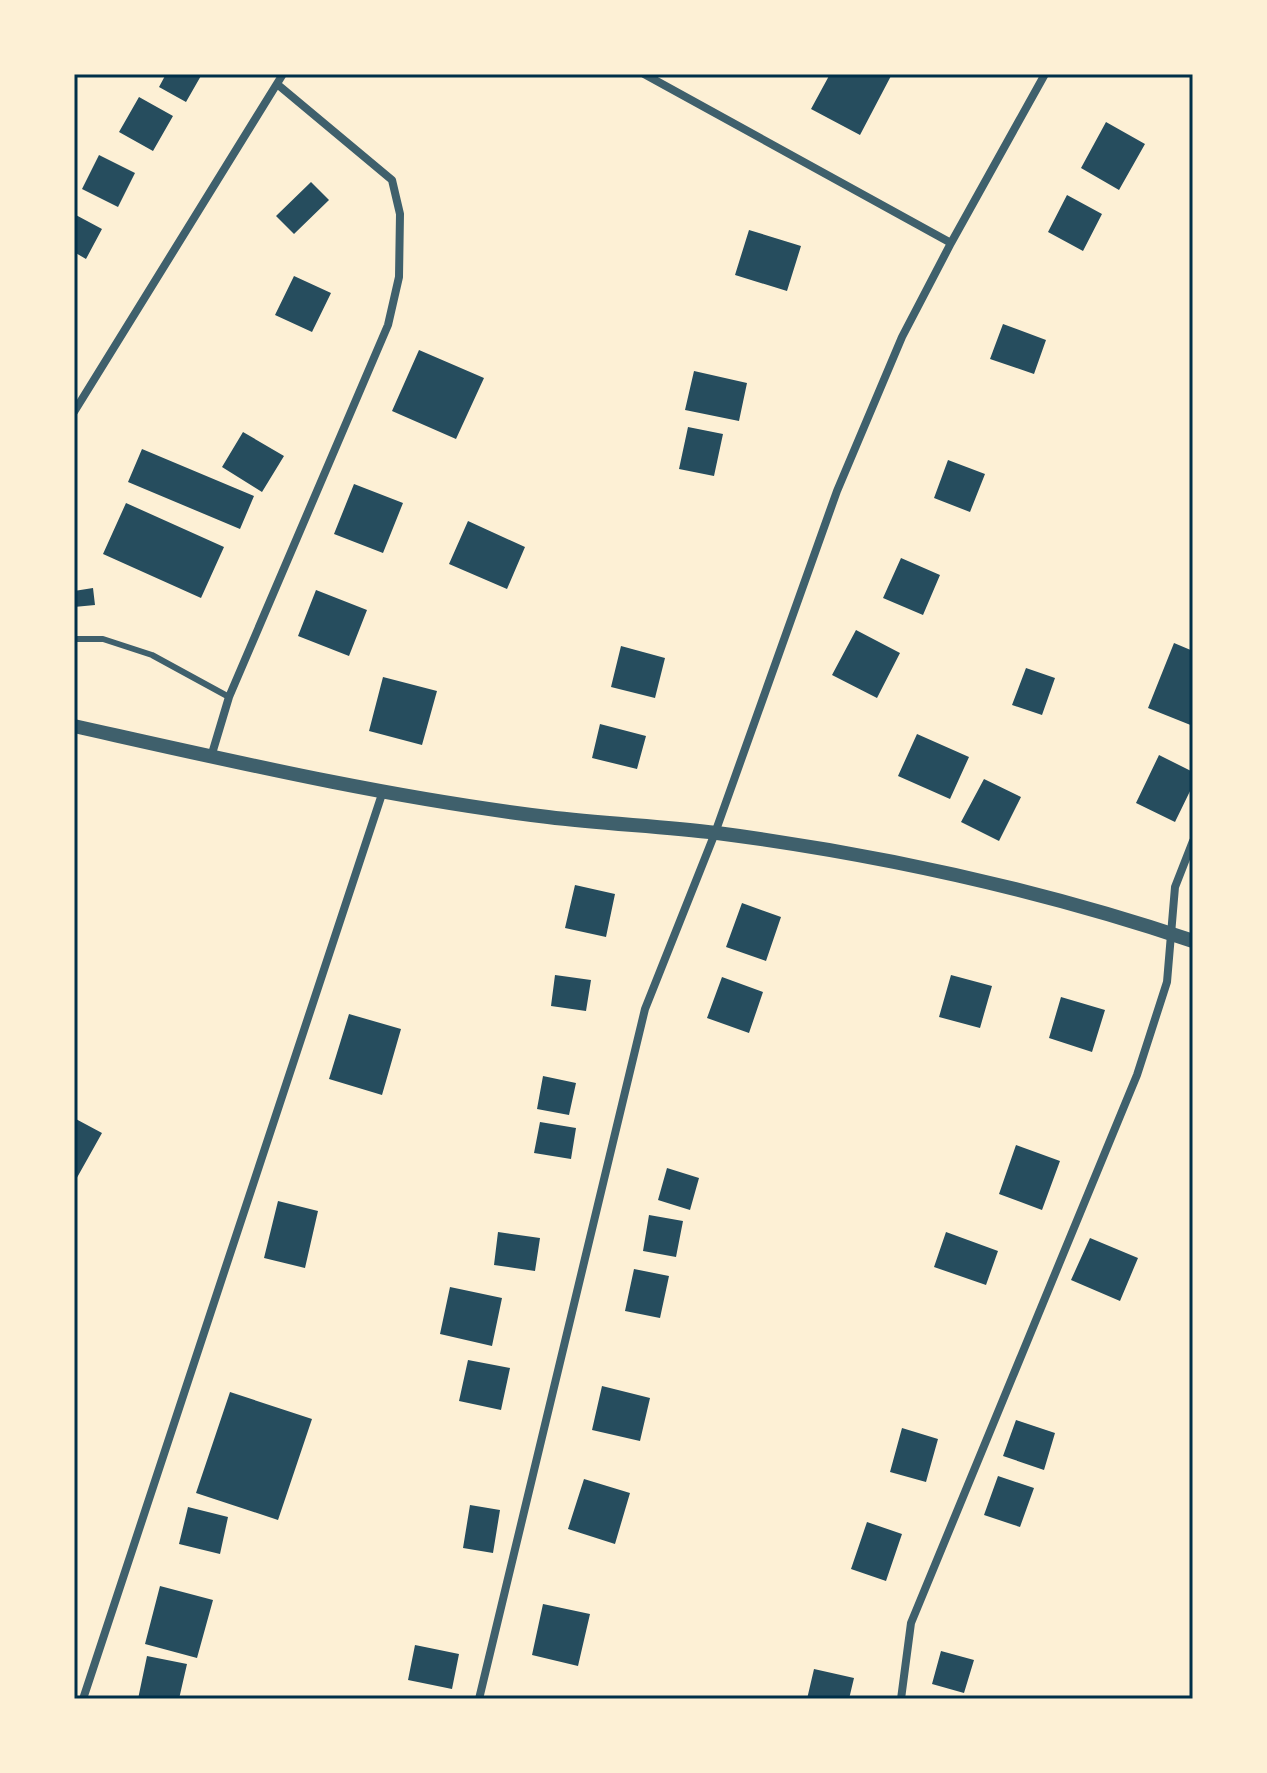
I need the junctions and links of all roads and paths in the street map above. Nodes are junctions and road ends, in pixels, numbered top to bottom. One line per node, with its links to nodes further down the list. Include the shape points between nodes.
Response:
1 (283, 74): 4 (street)
2 (644, 74): 5 (street)
3 (1045, 74): 5 (street)
4 (277, 84): 6 (street); 8 (street, via 392,180 400,214 399,277 388,325)
5 (951, 243): 12 (street, via 902,337 837,491)
6 (74, 412)
7 (74, 639): 8 (lane, via 103,639 152,655)
8 (229, 697): 10 (street)
9 (74, 726): 10 (street)
10 (211, 757): 11 (street)
11 (383, 791): 12 (street, via 547,817); 16 (street)
12 (715, 833): 14 (street, via 876,857); 17 (street, via 645,1009)
13 (1193, 841): 14 (street, via 1175,887)
14 (1172, 934): 15 (street); 18 (street, via 1167,982 1137,1075 911,1623)
15 (1193, 941)
16 (83, 1699)
17 (479, 1699)
18 (901, 1699)

